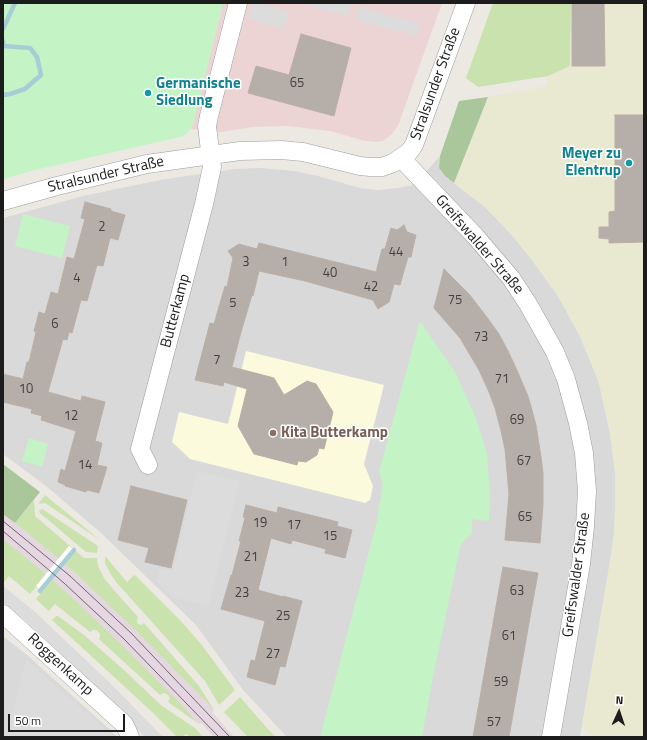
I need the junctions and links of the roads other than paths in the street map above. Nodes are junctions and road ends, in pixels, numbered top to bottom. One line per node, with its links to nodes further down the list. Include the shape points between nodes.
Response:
1 (238, 3): 3 (street, via 207,126)
2 (466, 3): 4 (street, Stralsunder Straße, via 414,145)
3 (211, 155): 4 (street, Stralsunder Straße, via 280,150 303,152 370,167 382,167); 5 (street, Stralsunder Straße, via 147,164); 6 (street, Butterkamp, via 212,166 204,204 140,449)
4 (401, 158): 9 (street, Greifswalder Straße, via 511,278 555,352 566,379 578,423 584,453 587,491 585,526 581,564)
5 (3, 201)
6 (148, 465)
7 (3, 614): 8 (street, Roggenkamp, via 124,724)
8 (130, 737)
9 (551, 737)

